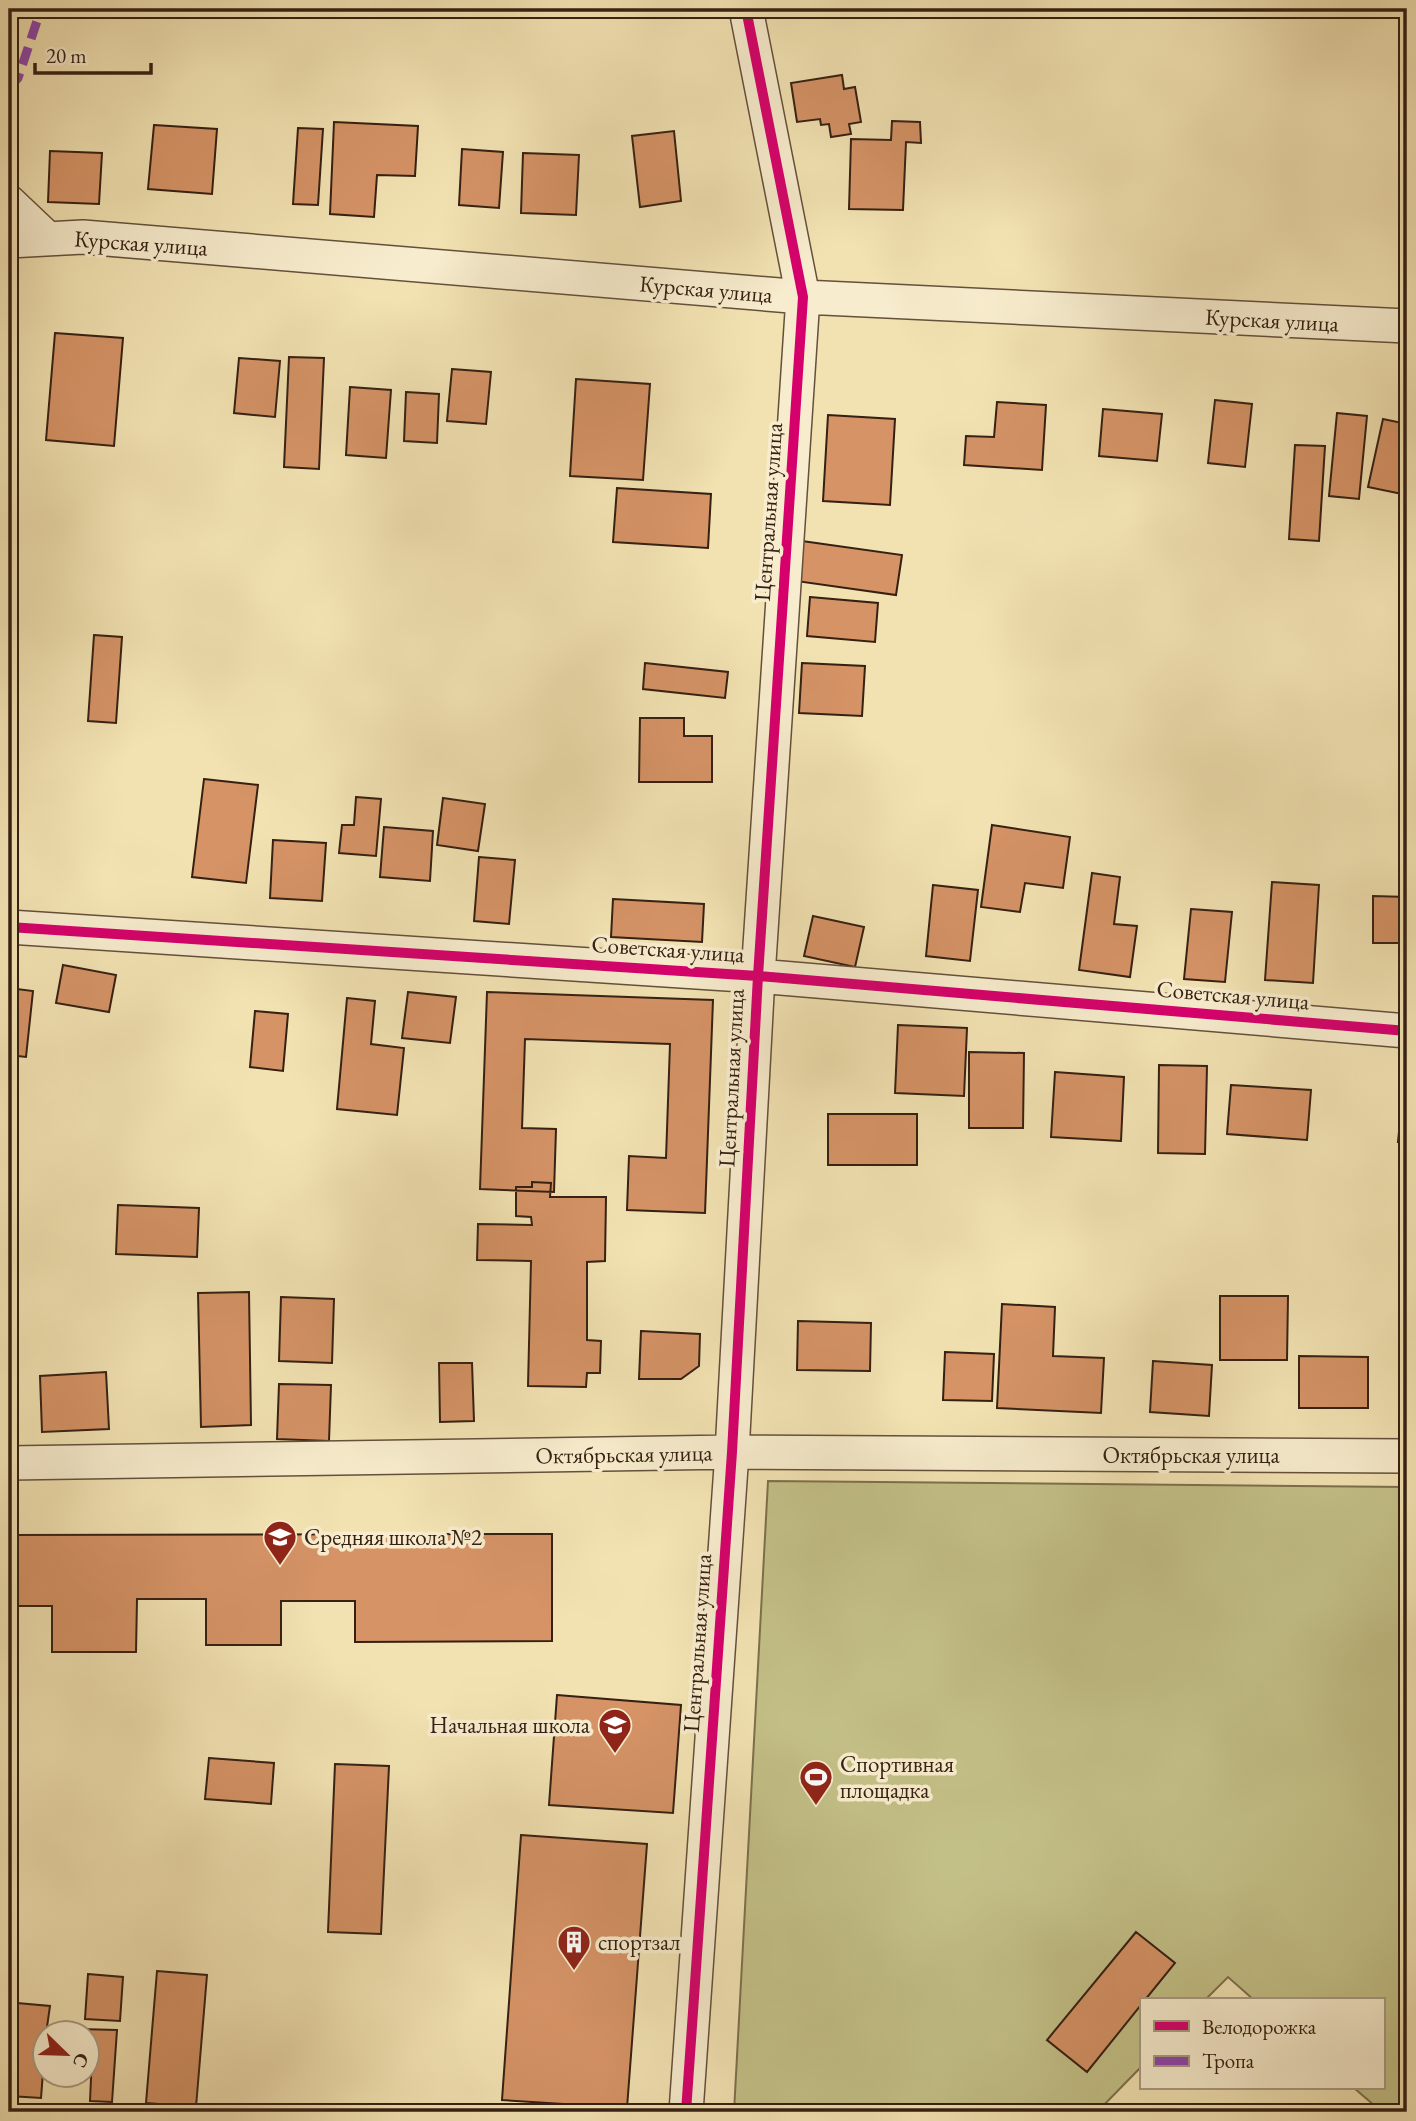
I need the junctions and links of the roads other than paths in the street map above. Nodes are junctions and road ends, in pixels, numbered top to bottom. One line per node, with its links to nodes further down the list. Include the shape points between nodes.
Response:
1 (746, 9): 5 (street, Центральная улица)
2 (9, 202): 3 (street, Курская улица)
3 (48, 239): 4 (street, Курская улица); 5 (street, Курская улица, via 83,237)
4 (9, 240)
5 (803, 297): 6 (street, Курская улица); 8 (street, Центральная улица)
6 (1407, 326)
7 (9, 927): 8 (street, Советская улица)
8 (758, 976): 9 (street, Советская улица); 10 (street, Центральная улица)
9 (1407, 1031)
10 (732, 1452): 11 (street, Октябрьская улица); 12 (street, Октябрьская улица); 13 (street, Центральная улица)
11 (1407, 1457)
12 (9, 1463)
13 (686, 2112)

